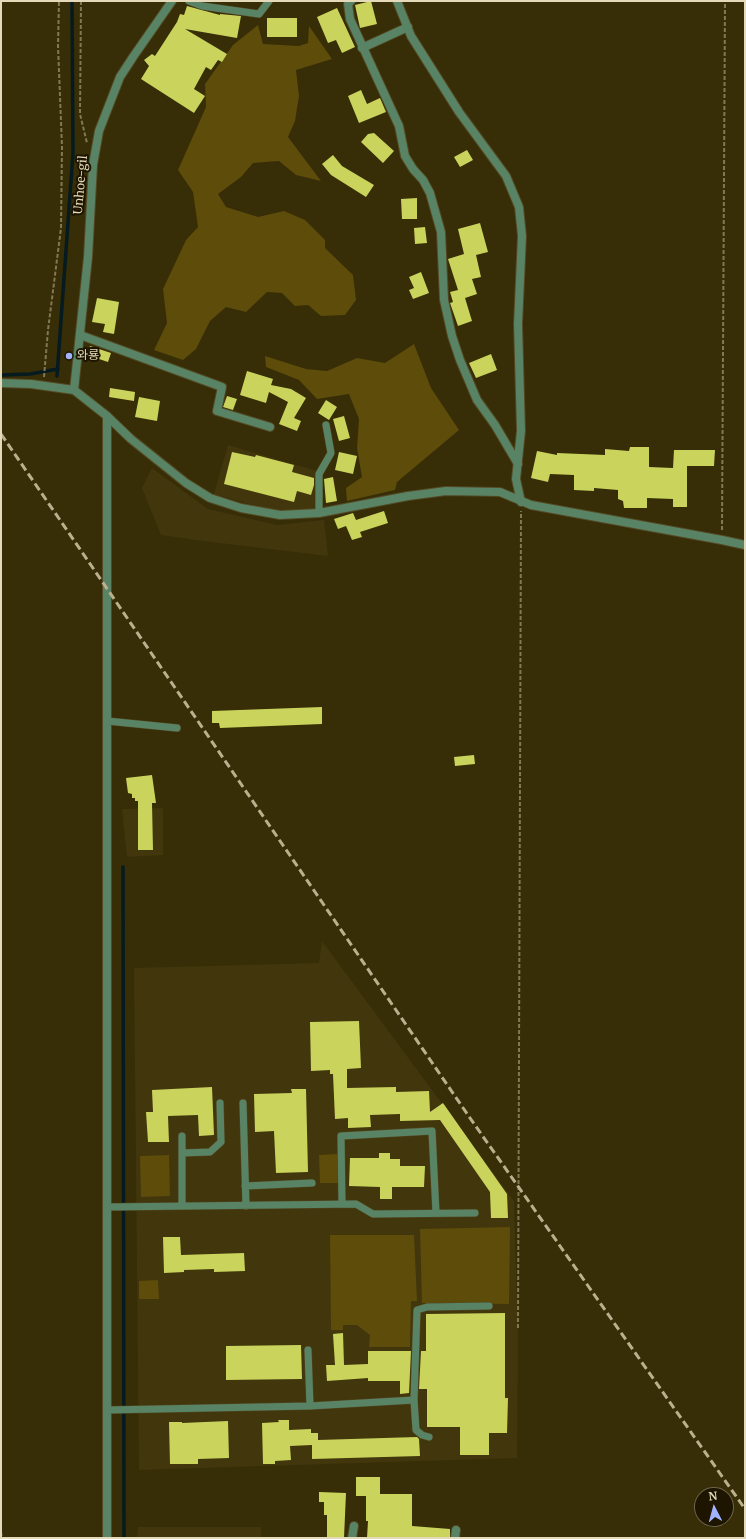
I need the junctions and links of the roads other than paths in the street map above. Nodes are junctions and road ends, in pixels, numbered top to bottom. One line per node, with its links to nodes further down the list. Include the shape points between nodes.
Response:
1 (172, 1): 8 (street, Unhoe-gil, via 120,77 99,131 93,164 88,257)
2 (189, 1): 3 (lane, via 202,6 259,14)
3 (269, 1)
4 (351, 1): 7 (street, via 348,4 350,19)
5 (397, 1): 6 (street)
6 (408, 28): 7 (street); 14 (street, via 459,112 506,176 519,207 522,236 518,324 521,431)
7 (362, 48): 14 (street, via 399,126 406,156 430,193 441,232 444,300 460,360 477,400)
8 (80, 335): 10 (street, Unhoe-gil); 13 (street, via 222,387 217,411)
9 (1, 383): 10 (street)
10 (74, 390): 11 (street)
11 (107, 416): 16 (street, via 131,439 186,483 210,498 241,508 280,515); 18 (street)
12 (326, 425): 16 (lane, via 331,453 319,474)
13 (270, 427)
14 (518, 464): 15 (street, via 516,479)
15 (521, 502): 16 (street, via 500,492 446,491); 17 (street)
16 (319, 513)
17 (745, 545)
18 (107, 720): 19 (lane); 29 (street)
19 (177, 728)
20 (242, 1102): 25 (lane)
21 (220, 1103): 23 (lane, via 221,1142 210,1152)
22 (182, 1136): 23 (lane)
23 (182, 1153): 27 (lane)
24 (312, 1184): 25 (lane)
25 (245, 1186): 28 (lane)
26 (342, 1204): 28 (lane); 30 (lane, via 356,1204 373,1214); 30 (lane, via 341,1136 432,1131)
27 (182, 1206): 28 (lane); 29 (lane)
28 (246, 1206)
29 (107, 1207): 36 (street)
30 (436, 1213): 31 (lane)
31 (475, 1213)
32 (489, 1306): 34 (lane, via 417,1310)
33 (308, 1350): 35 (lane)
34 (414, 1400): 35 (lane); 37 (lane, via 416,1430)
35 (310, 1406): 36 (lane)
36 (107, 1410): 39 (street)
37 (429, 1437)
38 (354, 1526): 40 (street)
39 (107, 1538)
40 (352, 1538)

